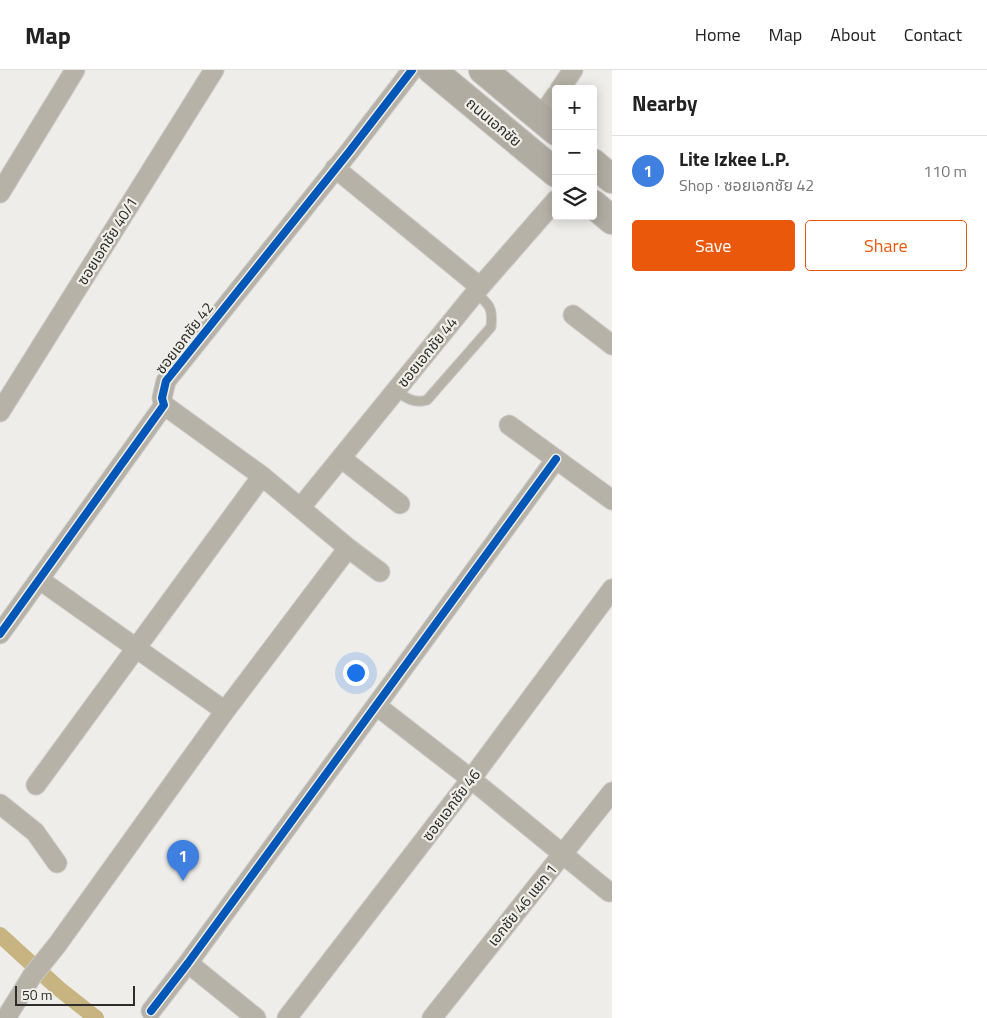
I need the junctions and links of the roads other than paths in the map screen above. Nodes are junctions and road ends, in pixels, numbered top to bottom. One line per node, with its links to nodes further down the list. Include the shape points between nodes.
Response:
1 (75, 70): 14 (street)
2 (214, 70): 23 (street, ซอยเอกชัย 40/1)
3 (412, 70): 11 (street, ซอยเอกชัย 42)
4 (432, 70): 12 (main road, ถนนเอกชัย)
5 (483, 70): 9 (main road)
6 (573, 70): 7 (street)
7 (563, 85)
8 (552, 110): 9 (street)
9 (548, 124)
10 (597, 166): 13 (main road)
11 (335, 168): 18 (street); 22 (street, ซอยเอกชัย 42, via 166,381 162,398)
12 (552, 170)
13 (612, 179)
14 (0, 193)
15 (552, 205): 18 (street, ซอยเอกชัย 44)
16 (597, 207): 17 (main road)
17 (612, 220)
18 (478, 290): 21 (street, ซอยเอกชัย 44); 21 (lane, via 488,304 491,327 427,400 410,400)
19 (573, 314): 20 (street)
20 (612, 345)
21 (396, 391): 25 (street, ซอยเอกชัย 44)
22 (164, 406): 27 (street); 33 (street)
23 (0, 412)
24 (509, 426): 26 (street)
25 (341, 458): 29 (street); 30 (street, ซอยเอกชัย 44)
26 (556, 460): 28 (street); 37 (street)
27 (262, 476): 30 (street); 36 (street)
28 (612, 500)
29 (400, 504)
30 (301, 507): 31 (street)
31 (348, 548): 32 (street); 38 (street)
32 (380, 572)
33 (40, 580): 35 (street); 36 (street)
34 (612, 589): 39 (street, ซอยเอกชัย 46)
35 (0, 634)
36 (137, 648): 38 (street); 40 (street)
37 (377, 706): 39 (street); 46 (street)
38 (225, 711): 48 (street)
39 (471, 779): 43 (street); 50 (street, ซอยเอกชัย 46)
40 (36, 785)
41 (612, 792): 43 (street, เอกชัย 46 แยก 1)
42 (0, 804): 44 (street, via 35,832)
43 (563, 854): 45 (street); 51 (street, เอกชัย 46 แยก 1)
44 (57, 863)
45 (608, 892)
46 (188, 963): 47 (street); 49 (street)
47 (152, 1011)
48 (5, 1012)
49 (256, 1018)
50 (287, 1018)
51 (432, 1018)

